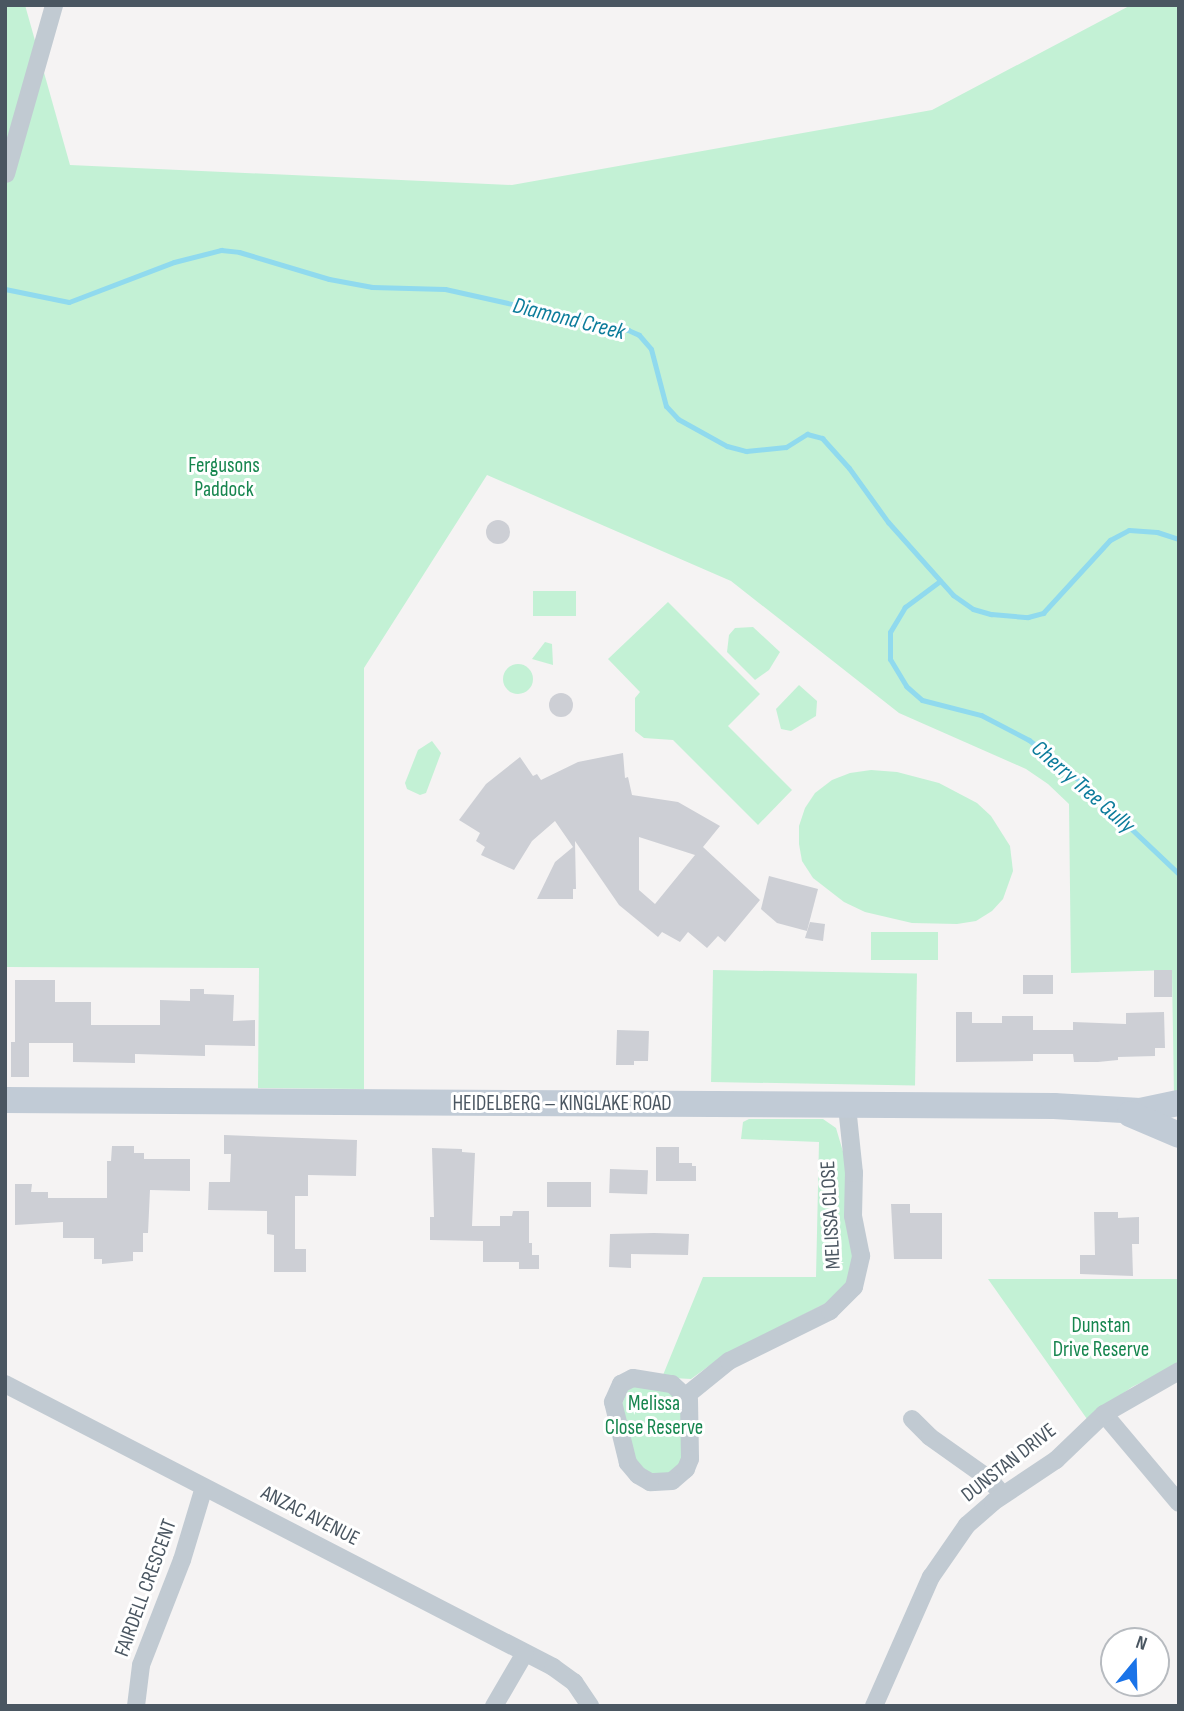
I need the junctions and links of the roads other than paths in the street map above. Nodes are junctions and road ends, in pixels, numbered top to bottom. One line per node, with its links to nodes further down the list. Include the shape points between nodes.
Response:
1 (54, 5): 2 (street)
2 (6, 174)
3 (5, 1100): 5 (main road, HEIDELBERG – KINGLAKE ROAD)
4 (1179, 1103): 6 (main road, HEIDELBERG – KINGLAKE ROAD, via 1151,1110)
5 (847, 1105): 6 (main road, HEIDELBERG – KINGLAKE ROAD); 10 (street, MELISSA CLOSE, via 853,1216 861,1256 854,1287 830,1311 720,1366)
6 (1119, 1110): 7 (main road, HEIDELBERG – KINGLAKE ROAD)
7 (1179, 1135)
8 (1179, 1371): 11 (street, DUNSTAN DRIVE)
9 (5, 1384): 13 (street, ANZAC AVENUE)
10 (687, 1395): 10 (street, via 689,1463 672,1481 643,1479 626,1457 613,1409 618,1389 633,1378 647,1378 672,1384)
11 (1104, 1414): 14 (street, DUNSTAN DRIVE, via 1056,1460); 15 (street)
12 (912, 1419): 14 (street)
13 (204, 1487): 16 (street, ANZAC AVENUE); 18 (street, FAIRDELL CRESCENT, via 182,1560 141,1665)
14 (1003, 1495): 20 (street, DUNSTAN DRIVE, via 967,1525 943,1557)
15 (1179, 1503)
16 (526, 1653): 17 (street, ANZAC AVENUE, via 567,1676); 19 (street)
17 (588, 1702)
18 (136, 1706)
19 (494, 1706)
20 (874, 1706)

